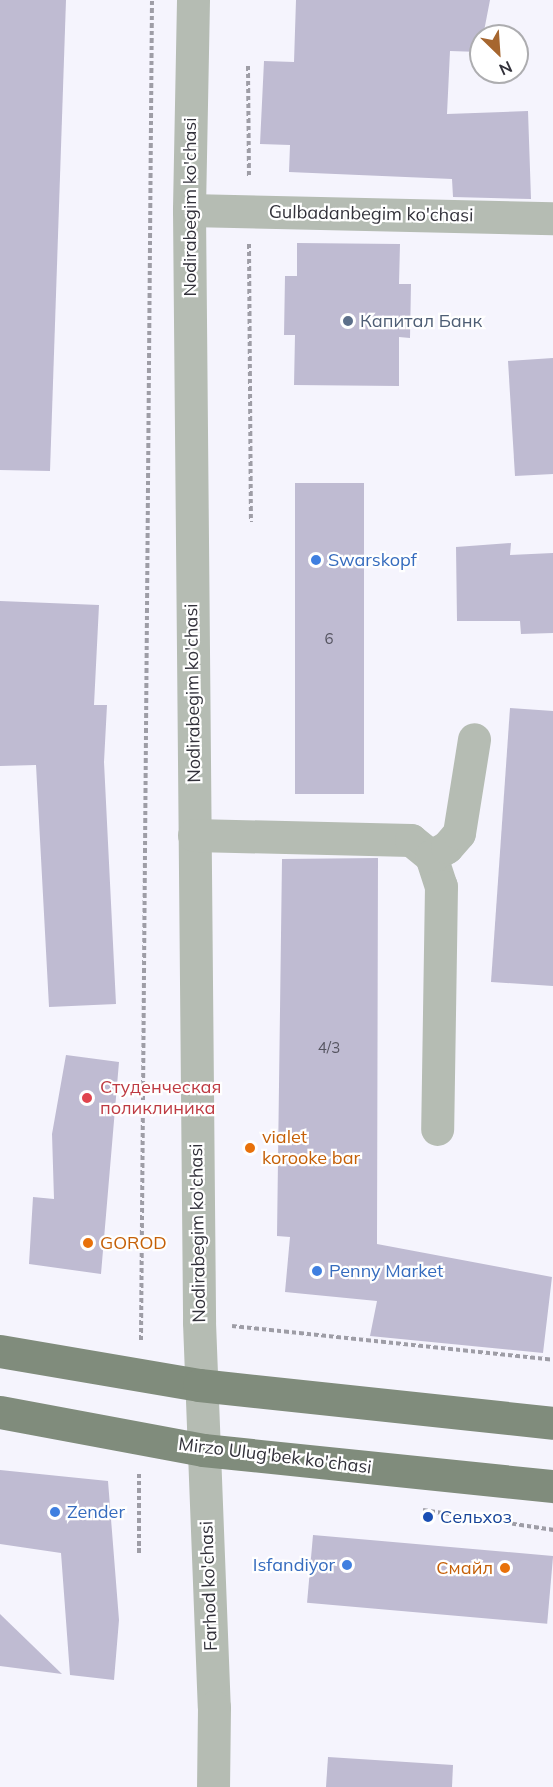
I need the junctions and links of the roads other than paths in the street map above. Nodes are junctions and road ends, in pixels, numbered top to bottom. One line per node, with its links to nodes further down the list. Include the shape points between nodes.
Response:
1 (194, 0): 2 (street, Nodirabegim ko'chasi)
2 (189, 210): 3 (street, Gulbadanbegim ko'chasi); 5 (street, Nodirabegim ko'chasi)
3 (553, 218)
4 (474, 740): 6 (street, via 459,833 447,847)
5 (194, 835): 6 (street, via 411,840); 9 (street, Nodirabegim ko'chasi)
6 (430, 856): 7 (street, via 441,886)
7 (437, 1129)
8 (0, 1351): 9 (main road)
9 (200, 1385): 11 (main road); 12 (street, Farhod ko'chasi)
10 (0, 1412): 12 (main road, Mirzo Ulug'bek ko'chasi)
11 (553, 1423)
12 (203, 1450): 13 (main road, Mirzo Ulug'bek ko'chasi); 14 (street, Farhod ko'chasi)
13 (553, 1486)
14 (213, 1787)

